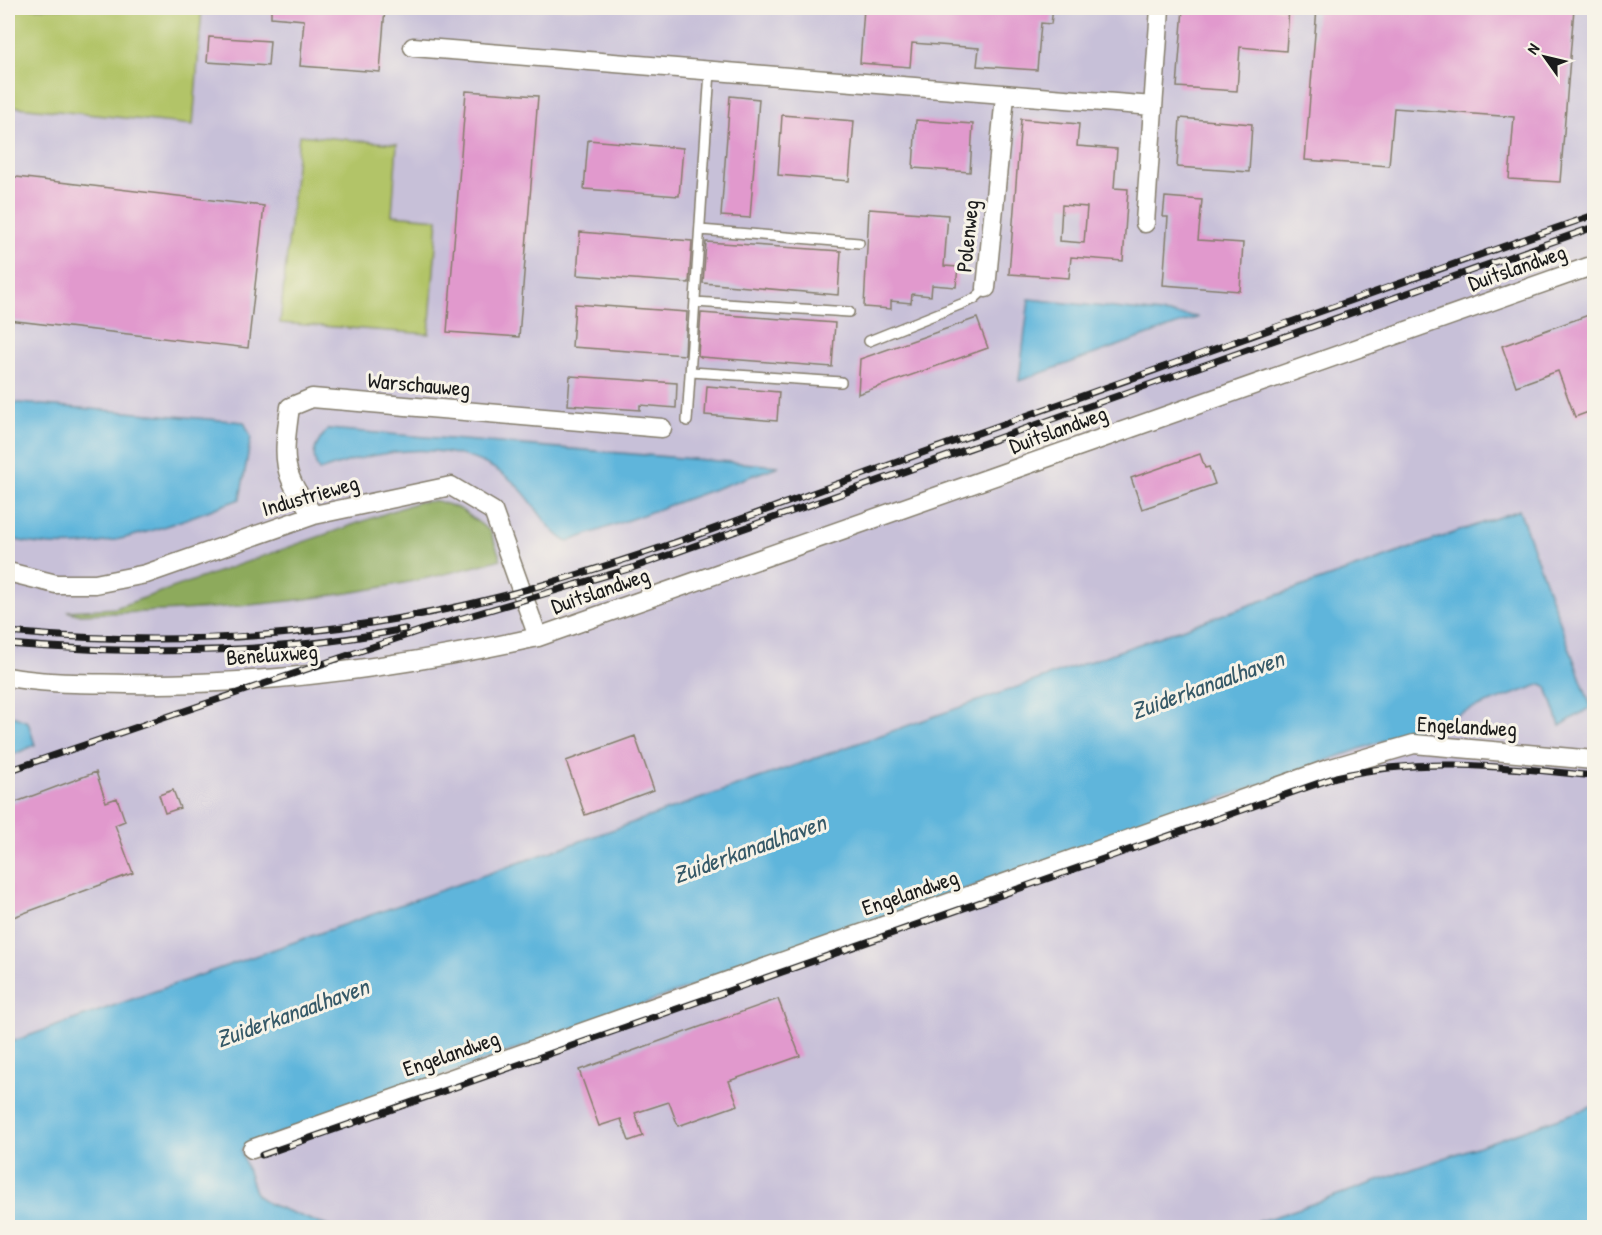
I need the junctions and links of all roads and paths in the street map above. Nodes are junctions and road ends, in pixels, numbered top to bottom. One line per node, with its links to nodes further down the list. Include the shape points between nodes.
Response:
1 (1160, 8): 5 (street)
2 (413, 47): 3 (street)
3 (710, 71): 4 (street); 7 (lane)
4 (1005, 96): 5 (street); 10 (street, Polenweg)
5 (1153, 106): 6 (street)
6 (1145, 223)
7 (700, 230): 8 (lane); 11 (lane)
8 (859, 243)
9 (1594, 266): 20 (street, Duitslandweg)
10 (986, 288): 13 (lane, Polenweg, via 974,299)
11 (695, 302): 12 (lane); 14 (lane)
12 (849, 312)
13 (869, 341)
14 (691, 372): 15 (lane); 16 (lane)
15 (841, 382)
16 (687, 421)
17 (662, 428): 18 (street, Warschauweg, via 312,398 290,407 284,447 294,492)
18 (314, 515): 19 (street, Industrieweg, via 146,574 105,582 56,584); 20 (street, Industrieweg, via 451,486 493,511)
19 (8, 572)
20 (538, 637): 21 (street, Beneluxweg, via 400,664 271,680 166,685 41,683)
21 (8, 677)
22 (1594, 760): 23 (street, Engelandweg, via 1414,744 1328,769)
23 (252, 1149)

